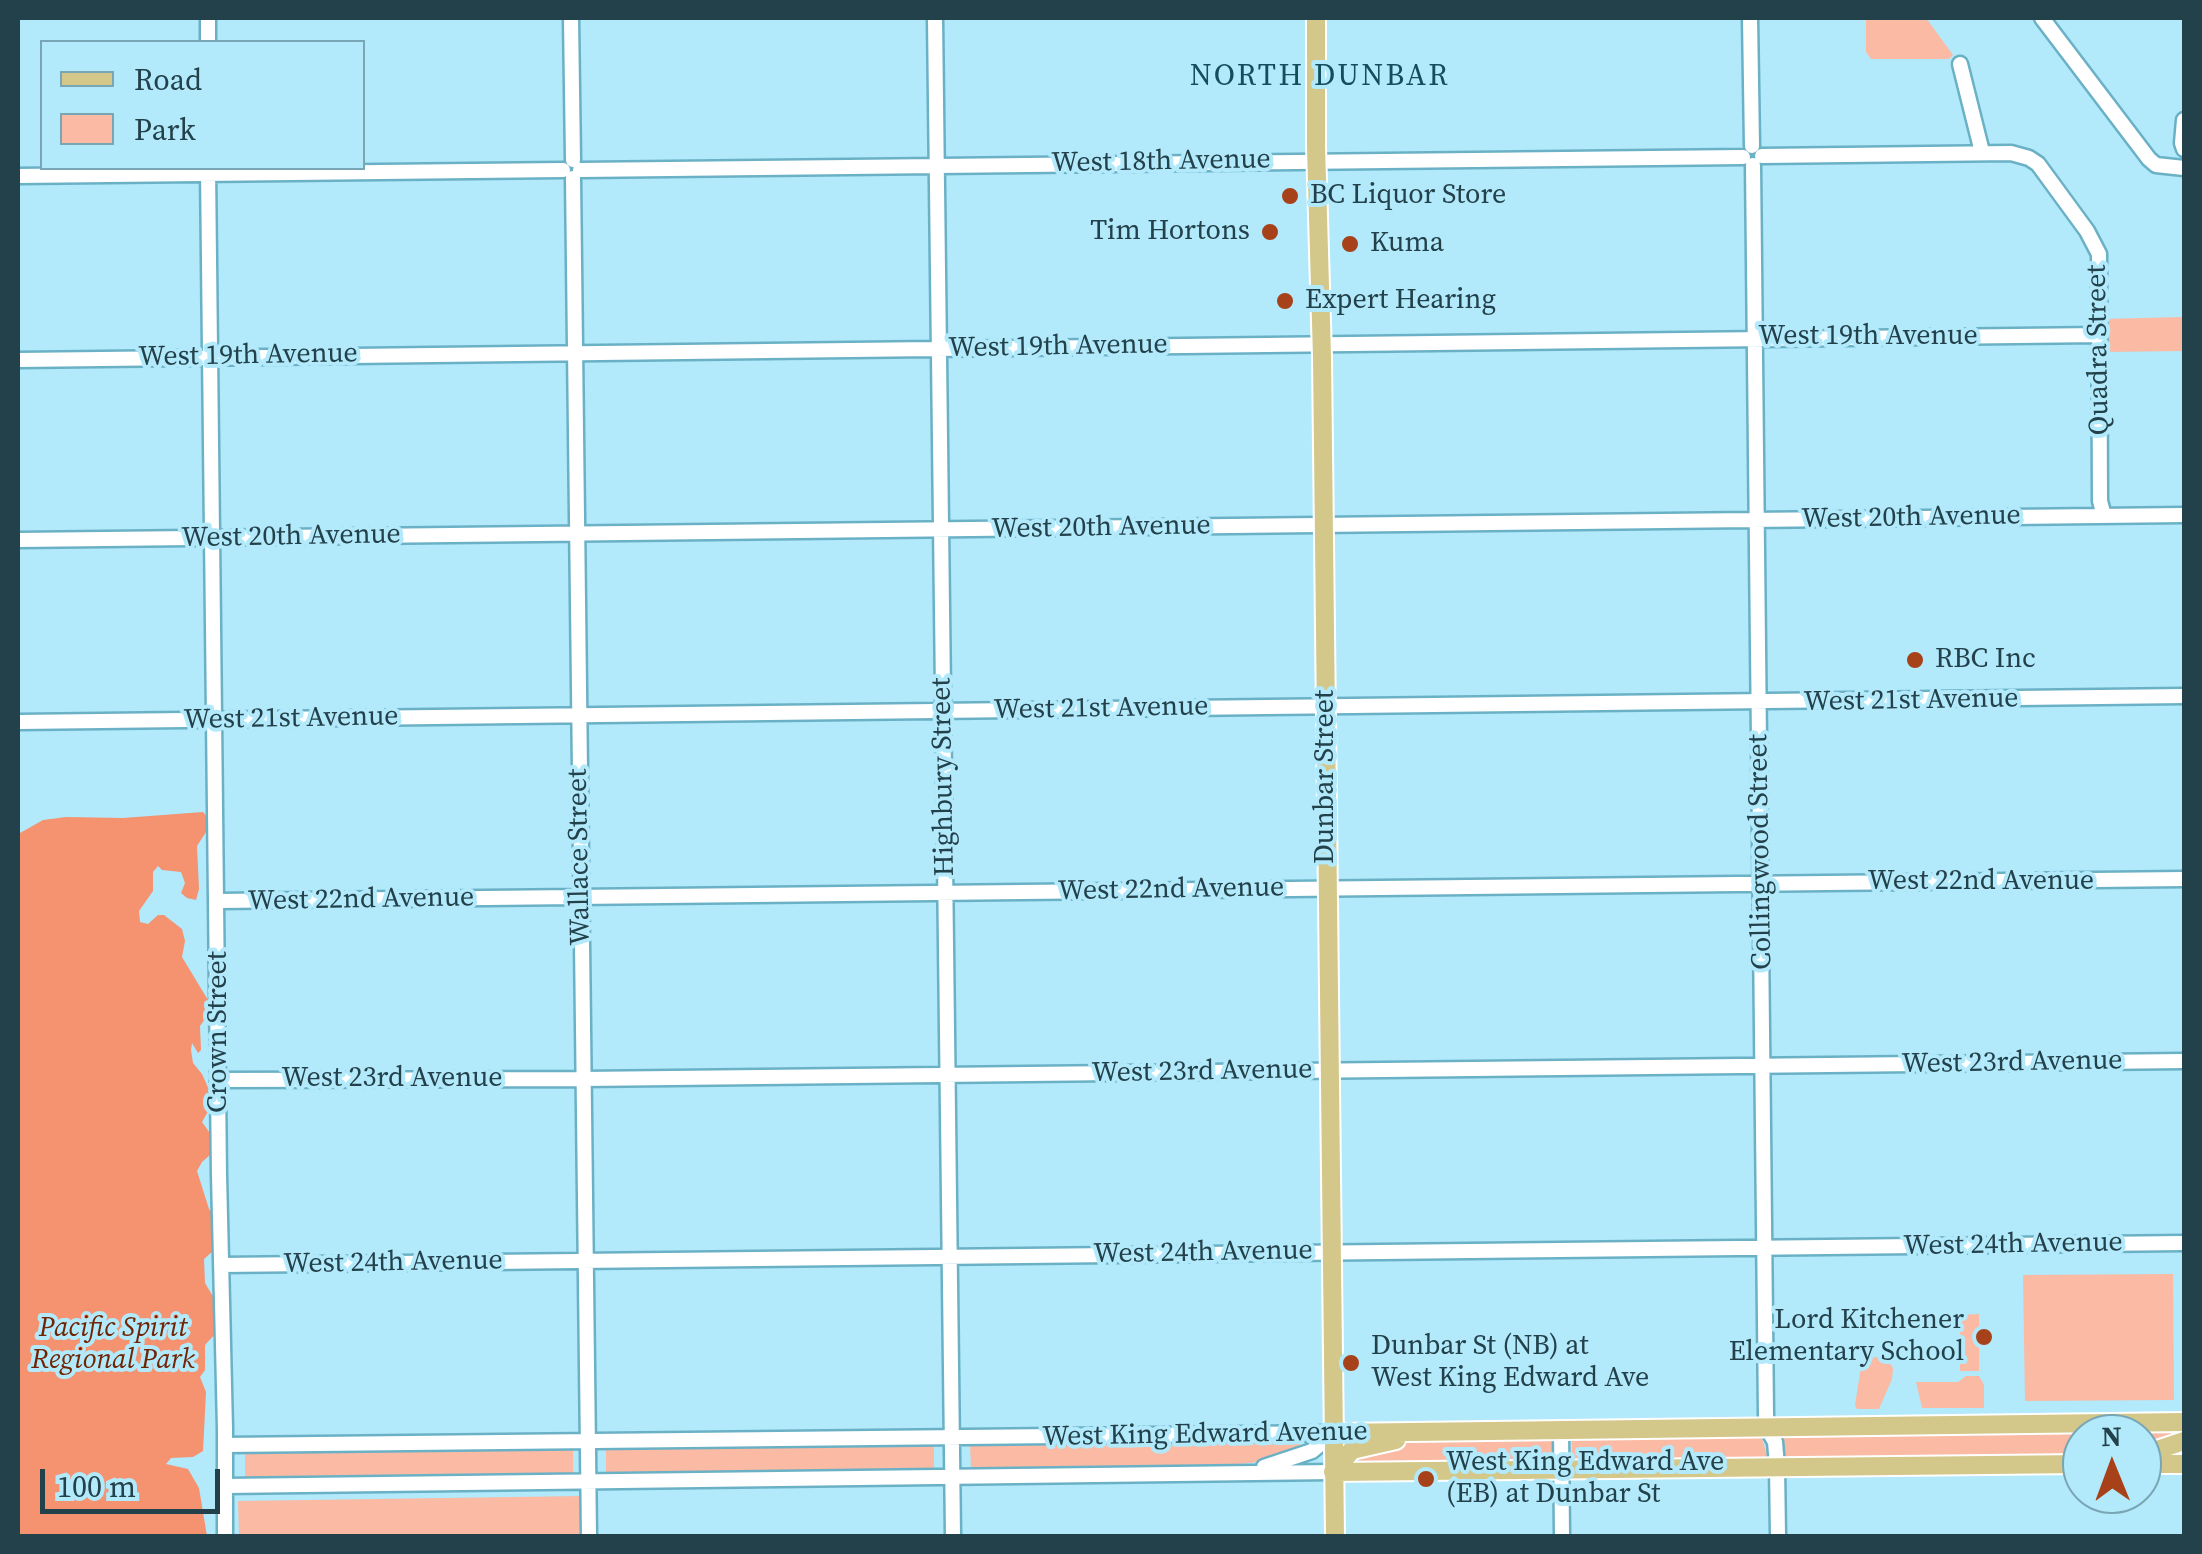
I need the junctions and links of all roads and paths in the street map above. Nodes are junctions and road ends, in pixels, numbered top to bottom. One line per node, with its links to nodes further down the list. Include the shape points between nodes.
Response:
1 (570, 18): 15 (street, Wallace Street)
2 (935, 18): 13 (street, Highbury Street)
3 (1316, 18): 12 (main road, Dunbar Street)
4 (1750, 18): 11 (street, Collingwood Street)
5 (2042, 18): 14 (street, via 2149,159 2156,166)
6 (1960, 64): 9 (street)
7 (2184, 120): 8 (street)
8 (2184, 149)
9 (1982, 152): 10 (street, West 18th Avenue); 11 (street, West 18th Avenue)
10 (2018, 154): 18 (street, Quadra Street, via 2038,164 2099,254)
11 (1752, 156): 12 (street, West 18th Avenue); 19 (street, Collingwood Street)
12 (1317, 161): 13 (street, West 18th Avenue); 20 (main road, Dunbar Street)
13 (937, 165): 15 (street, West 18th Avenue); 21 (street, Highbury Street)
14 (2184, 168)
15 (572, 170): 16 (street, West 18th Avenue); 22 (street, Wallace Street)
16 (208, 171): 17 (street, West 18th Avenue); 23 (street, Crown Street)
17 (18, 176)
18 (2100, 335): 19 (street, West 19th Avenue); 26 (street, Quadra Street)
19 (1754, 337): 20 (street, West 19th Avenue); 27 (street, Collingwood Street)
20 (1322, 344): 21 (street, West 19th Avenue); 28 (main road, Dunbar Street)
21 (939, 348): 22 (street, West 19th Avenue); 29 (street, Highbury Street)
22 (574, 352): 23 (street, West 19th Avenue); 30 (street, Wallace Street)
23 (212, 357): 24 (street, West 19th Avenue); 31 (street, Crown Street)
24 (18, 360)
25 (2184, 515): 26 (street, West 20th Avenue)
26 (2104, 516): 27 (street, West 20th Avenue)
27 (1758, 520): 28 (street, West 20th Avenue); 34 (street, Collingwood Street)
28 (1324, 525): 29 (street, West 20th Avenue); 35 (main road, Dunbar Street)
29 (941, 529): 30 (street, West 20th Avenue); 36 (street, Highbury Street)
30 (577, 533): 31 (street, West 20th Avenue); 37 (street, Wallace Street)
31 (213, 538): 32 (street, West 20th Avenue); 38 (street, Crown Street)
32 (18, 540)
33 (2184, 696): 34 (street, West 21st Avenue)
34 (1759, 702): 35 (street, West 21st Avenue); 41 (street, Collingwood Street)
35 (1326, 707): 36 (street, West 21st Avenue); 42 (main road, Dunbar Street)
36 (943, 710): 37 (street, West 21st Avenue); 43 (street, Highbury Street)
37 (579, 715): 38 (street, West 21st Avenue); 44 (street, Wallace Street)
38 (215, 720): 39 (street, West 21st Avenue); 45 (street, Crown Street)
39 (18, 722)
40 (2184, 879): 41 (street, West 22nd Avenue)
41 (1760, 884): 42 (street, West 22nd Avenue); 47 (street, Collingwood Street)
42 (1326, 888): 43 (street, West 22nd Avenue); 48 (main road, Dunbar Street)
43 (945, 892): 44 (street, West 22nd Avenue); 49 (street, Highbury Street)
44 (581, 898): 45 (street, West 22nd Avenue); 50 (street, Wallace Street)
45 (218, 902): 51 (street, Crown Street)
46 (2184, 1062): 47 (street, West 23rd Avenue)
47 (1763, 1066): 48 (street, West 23rd Avenue); 53 (street, Collingwood Street)
48 (1329, 1070): 49 (street, West 23rd Avenue); 54 (main road, Dunbar Street)
49 (948, 1074): 50 (street, West 23rd Avenue); 55 (street, Highbury Street)
50 (582, 1079): 51 (street, West 23rd Avenue); 56 (street, Wallace Street)
51 (219, 1080): 57 (street, Crown Street)
52 (2184, 1244): 53 (street, West 24th Avenue)
53 (1765, 1247): 54 (street, West 24th Avenue); 59 (street, Collingwood Street)
54 (1332, 1252): 55 (street, West 24th Avenue); 62 (main road, Dunbar Street)
55 (950, 1256): 56 (street, West 24th Avenue); 63 (street, Highbury Street)
56 (585, 1261): 57 (street, West 24th Avenue); 64 (street, Wallace Street)
57 (221, 1265): 65 (street, Crown Street)
58 (2184, 1422): 59 (main road, West King Edward Avenue)
59 (1767, 1428): 60 (main road, West King Edward Avenue); 67 (street, Collingwood Street)
60 (1561, 1430): 61 (main road, West King Edward Avenue); 68 (street)
61 (1408, 1432): 62 (main road, West King Edward Avenue); 69 (main road, via 1352,1450)
62 (1334, 1433): 63 (street, West King Edward Avenue); 69 (main road, Dunbar Street); 70 (street, via 1312,1451)
63 (952, 1438): 64 (street, West King Edward Avenue); 71 (street, Highbury Street)
64 (588, 1442): 65 (street, West King Edward Avenue); 72 (street, Wallace Street)
65 (225, 1445): 73 (street, Crown Street)
66 (2062, 1464): 67 (main road, West King Edward Avenue)
67 (1777, 1466): 68 (main road, West King Edward Avenue); 79 (street, Collingwood Street)
68 (1561, 1470): 69 (main road, West King Edward Avenue); 78 (street)
69 (1334, 1472): 70 (street, West King Edward Avenue); 77 (main road, Dunbar Street)
70 (1226, 1473): 71 (street, West King Edward Avenue)
71 (953, 1476): 72 (street, West King Edward Avenue); 76 (street, Highbury Street)
72 (588, 1481): 73 (street, West King Edward Avenue); 75 (street, Wallace Street)
73 (224, 1486): 74 (street, Crown Street)
74 (225, 1536)
75 (589, 1536)
76 (954, 1536)
77 (1335, 1536)
78 (1562, 1536)
79 (1778, 1536)

